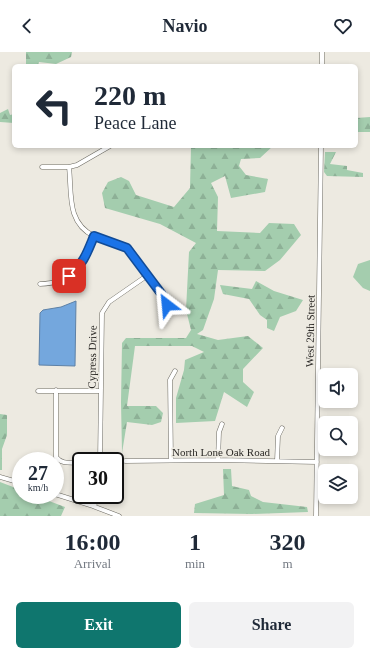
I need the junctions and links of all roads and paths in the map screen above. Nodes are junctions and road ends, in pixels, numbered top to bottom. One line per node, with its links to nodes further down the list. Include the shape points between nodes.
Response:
1 (322, 52): 2 (street)
2 (322, 64)
3 (107, 148): 6 (street)
4 (321, 148): 23 (street, West 29th Street)
5 (42, 167): 6 (street)
6 (69, 168): 7 (street, via 74,215 77,223)
7 (94, 236): 8 (street, via 127,248); 9 (street, via 79,268 60,280)
8 (148, 275): 10 (street, via 163,296 167,305); 14 (street, Cypress Drive, via 109,302 102,313)
9 (40, 284)
10 (166, 314)
11 (175, 371): 18 (street, via 170,380)
12 (56, 390): 13 (street); 14 (street); 22 (street, via 56,457 59,461)
13 (38, 391)
14 (100, 391): 17 (street, Cypress Drive)
15 (222, 424): 19 (street, via 219,432)
16 (282, 428): 21 (street, via 278,436)
17 (100, 452)
18 (171, 460): 19 (street, North Lone Oak Road); 20 (street, North Lone Oak Road)
19 (218, 460): 21 (street, North Lone Oak Road)
20 (125, 461)
21 (277, 461): 23 (street, North Lone Oak Road)
22 (72, 462)
23 (317, 462): 29 (street, West 29th Street)
24 (0, 476): 25 (street)
25 (12, 480)
26 (64, 497): 27 (street)
27 (92, 505): 28 (street)
28 (119, 516)
29 (316, 516)

